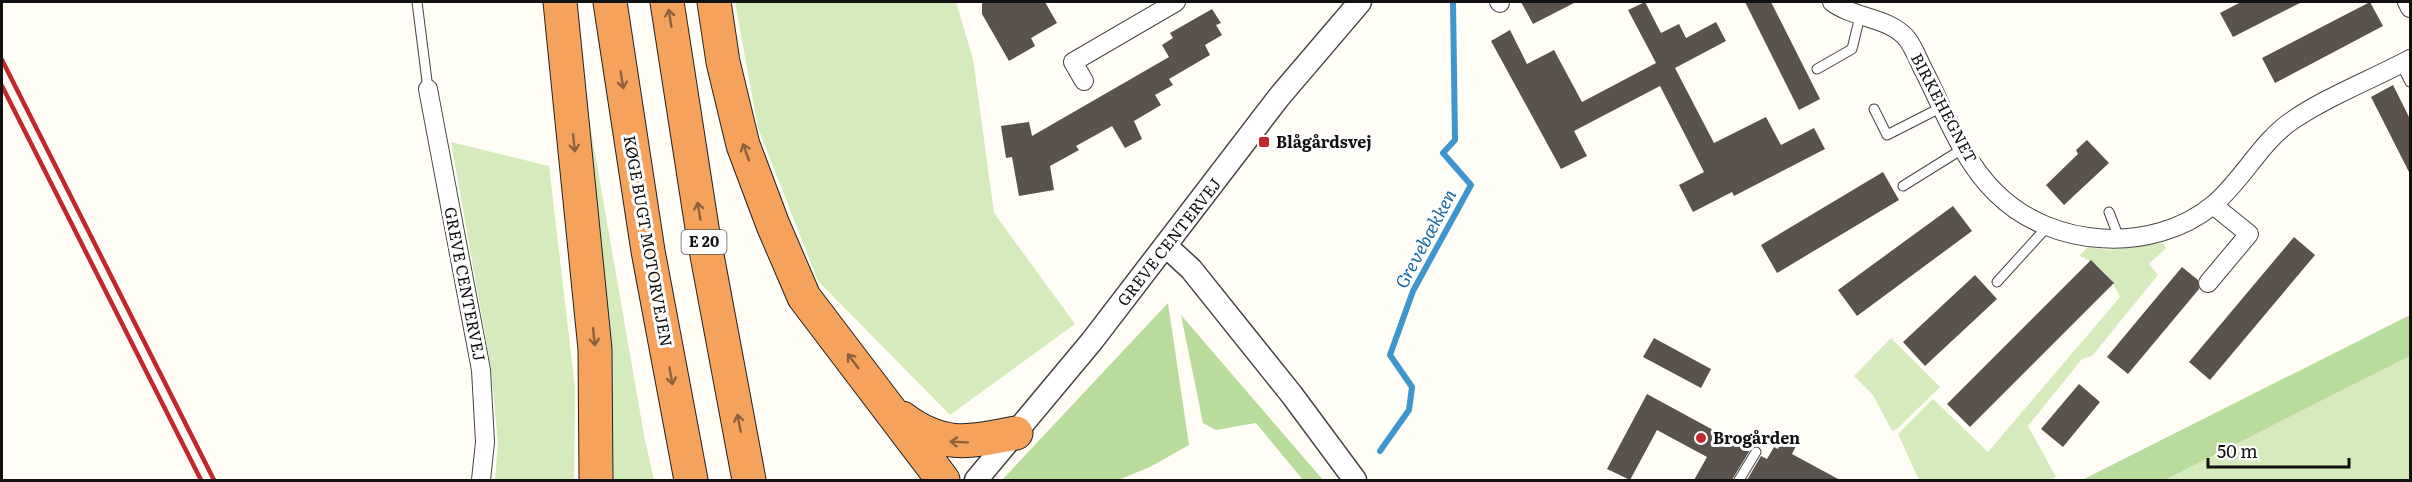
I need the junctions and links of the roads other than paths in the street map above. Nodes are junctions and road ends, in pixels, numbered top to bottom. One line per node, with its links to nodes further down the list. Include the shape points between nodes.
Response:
1 (417, 2): 16 (lane)
2 (560, 2): 32 (highway, one-way to 32, via 595,349)
3 (610, 2): 33 (highway, KØGE BUGT MOTORVEJEN, one-way to 33, via 648,251)
4 (667, 2): 34 (highway, E 20, one-way to 4, via 703,234)
5 (714, 2): 28 (highway, one-way to 5, via 804,297 772,225 743,145 723,62)
6 (1176, 2): 14 (street, via 1072,62)
7 (1360, 2): 25 (street, GREVE CENTERVEJ, via 1279,97)
8 (1832, 2): 11 (street)
9 (2407, 2): 10 (street)
10 (2410, 8)
11 (1860, 16): 13 (lane, via 1852,49); 17 (street, BIRKEHEGNET, via 1891,27 1907,39)
12 (2406, 62): 15 (lane); 21 (street, BIRKEHEGNET, via 2293,120 2269,141)
13 (1817, 69)
14 (1084, 81)
15 (2410, 81)
16 (428, 89): 31 (street, GREVE CENTERVEJ, via 481,370 485,442)
17 (1942, 107): 18 (lane, via 1887,135); 19 (street, BIRKEHEGNET)
18 (1874, 109)
19 (1964, 148): 20 (lane); 23 (street, BIRKEHEGNET, via 1995,192)
20 (1903, 186)
21 (2213, 205): 24 (street, BIRKEHEGNET, via 2181,225); 27 (street, via 2249,234)
22 (2109, 212): 24 (lane)
23 (2047, 227): 24 (street, BIRKEHEGNET, via 2071,235); 26 (lane)
24 (2119, 238)
25 (1166, 246): 29 (street, GREVE CENTERVEJ); 37 (street, via 1191,269 1292,394)
26 (1997, 282)
27 (2208, 283)
28 (888, 408): 29 (highway, one-way to 28, via 966,443 944,441 918,430); 35 (highway)
29 (1017, 433): 36 (street, GREVE CENTERVEJ)
30 (1756, 452): 38 (lane)
31 (481, 480)
32 (596, 480)
33 (691, 480)
34 (749, 480)
35 (943, 480)
36 (976, 480)
37 (1355, 480)
38 (1739, 480)

